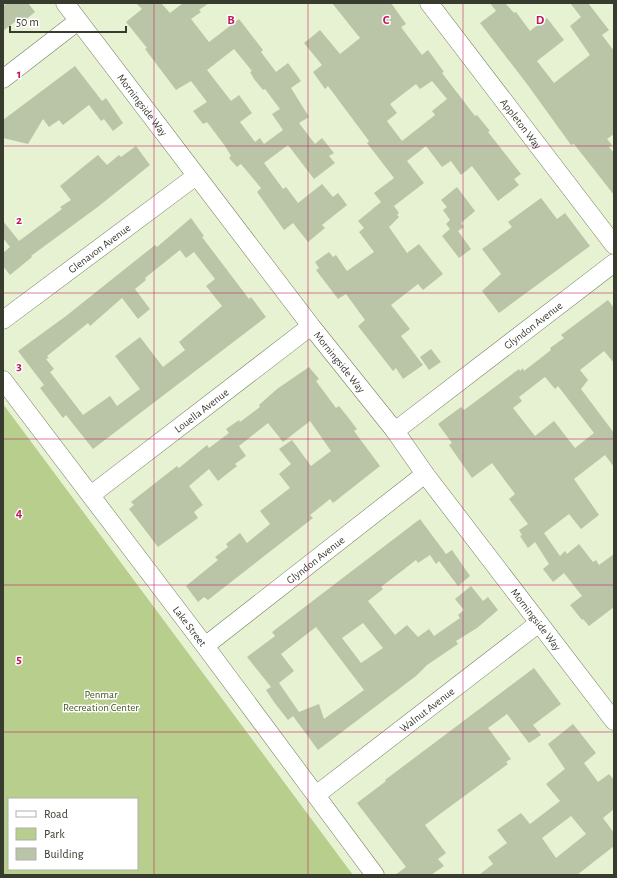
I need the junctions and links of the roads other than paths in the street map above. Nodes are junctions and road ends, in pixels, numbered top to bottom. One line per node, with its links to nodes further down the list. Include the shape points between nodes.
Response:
1 (65, 3): 3 (street, Morningside Way)
2 (429, 3): 6 (street, Appleton Way)
3 (78, 21): 4 (street); 5 (street, Morningside Way)
4 (3, 79)
5 (196, 176): 8 (street, Glenavon Avenue); 9 (street, Morningside Way)
6 (614, 245)
7 (614, 263): 11 (street, Glyndon Avenue)
8 (3, 320)
9 (311, 326): 11 (street, Morningside Way); 13 (street, Louella Avenue)
10 (3, 380): 13 (street, Lake Street)
11 (395, 431): 12 (street, Morningside Way)
12 (425, 474): 14 (street, Morningside Way); 15 (street, Glyndon Avenue)
13 (91, 495): 15 (street, Lake Street)
14 (539, 623): 16 (street, Morningside Way); 17 (street, Walnut Avenue)
15 (205, 646): 17 (street, Lake Street)
16 (614, 721)
17 (316, 795): 18 (street, Lake Street)
18 (375, 875)

